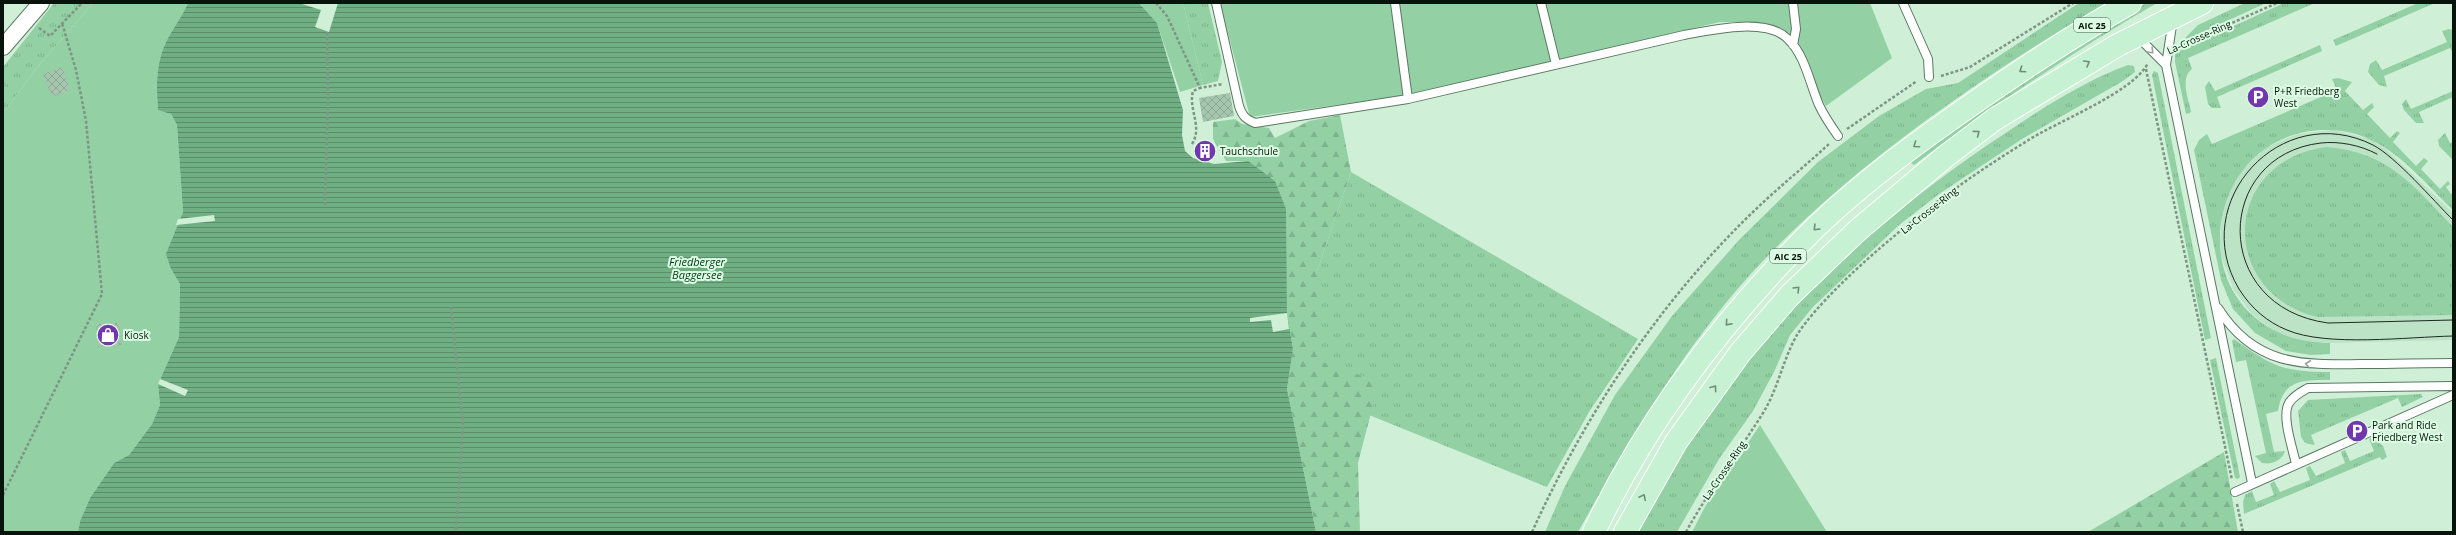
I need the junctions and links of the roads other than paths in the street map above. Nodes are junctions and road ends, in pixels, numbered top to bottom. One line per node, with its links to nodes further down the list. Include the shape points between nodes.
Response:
1 (41, 3): 12 (street)
2 (1216, 3): 16 (lane, via 1239,106 1247,120 1255,123 1269,122)
3 (1395, 3): 16 (lane)
4 (1542, 3): 13 (lane)
5 (1793, 3): 11 (lane, via 1796,29)
6 (1903, 3): 15 (lane, via 1928,59)
7 (2130, 3): 25 (main road, AIC 25, one-way to 25, via 2011,77 1908,150 1818,225 1760,285 1689,372 1630,463)
8 (2202, 3): 9 (main road, AIC 25)
9 (2173, 18): 10 (main road, AIC 25); 14 (lane)
10 (2136, 36): 14 (lane, one-way to 14); 26 (main road, AIC 25, one-way to 10, via 1676,442 1716,386 1765,323 1830,256 1913,184 1995,119 2072,71)
11 (1794, 45): 13 (lane, via 1787,37 1762,29 1716,28); 17 (lane, via 1820,106)
12 (3, 47)
13 (1556, 64): 16 (lane)
14 (2166, 65): 18 (lane)
15 (1929, 77)
16 (1408, 99)
17 (1838, 136)
18 (2214, 302): 19 (lane, one-way to 18, via 2315,365 2287,362 2262,351 2242,337 2227,323); 23 (lane)
19 (2453, 363)
20 (2453, 386): 22 (lane, via 2308,388 2297,394 2289,403 2286,415)
21 (2453, 395): 22 (lane)
22 (2296, 464): 23 (lane)
23 (2252, 483): 24 (lane)
24 (2235, 492)
25 (1594, 532)
26 (1625, 532)

